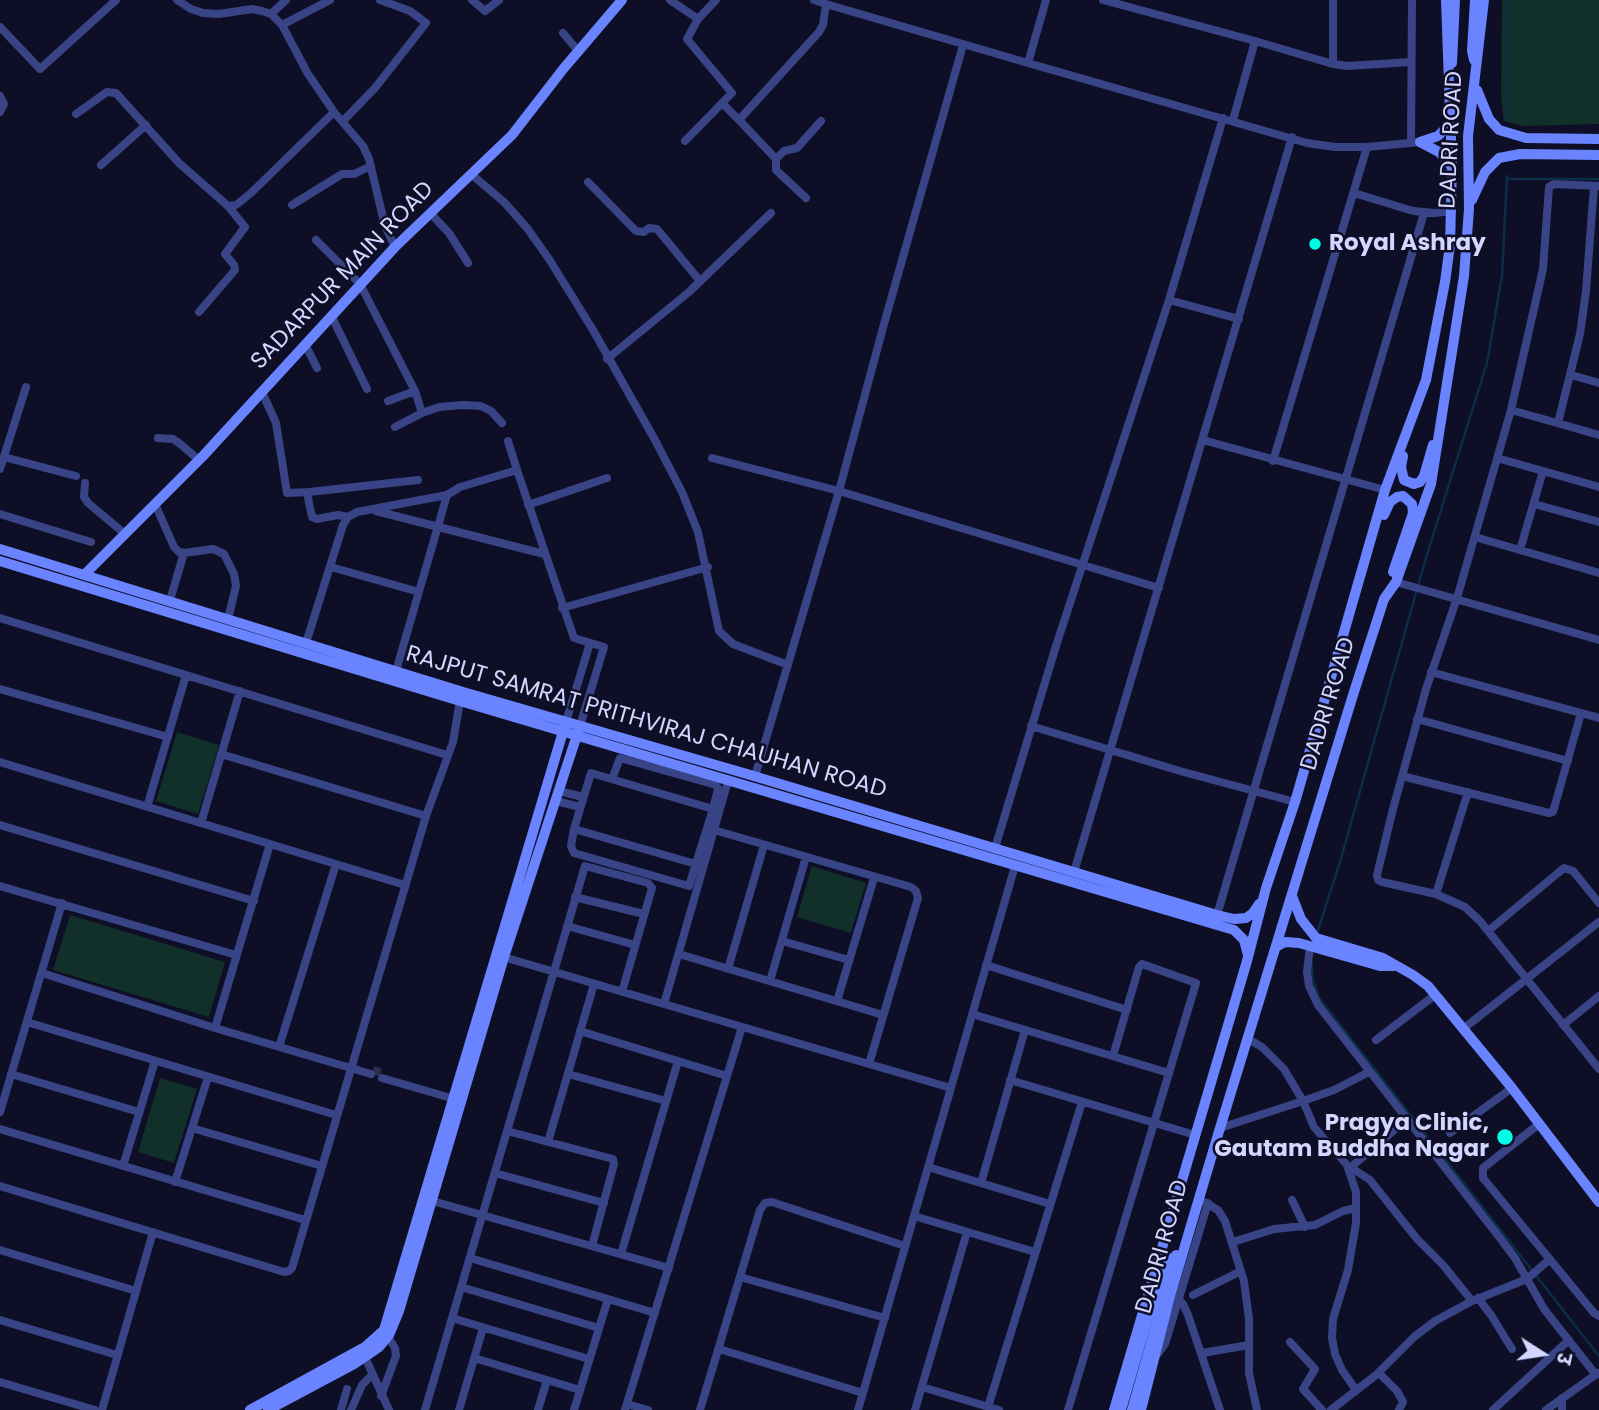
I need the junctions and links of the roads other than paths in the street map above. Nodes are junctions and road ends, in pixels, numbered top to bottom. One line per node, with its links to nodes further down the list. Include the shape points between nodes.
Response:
1 (116, 0): 24 (street, via 40,69)
2 (177, 0): 21 (street, via 203,13 252,9)
3 (286, 0): 21 (street)
4 (330, 0): 23 (street)
5 (380, 0): 42 (street, via 410,11 426,23 375,89)
6 (472, 0): 7 (street, via 485,12)
7 (499, 0)
8 (622, 0): 28 (street, SADARPUR MAIN ROAD)
9 (670, 0): 22 (street)
10 (716, 0): 22 (street)
11 (814, 0): 20 (street)
12 (1046, 0): 30 (street)
13 (1103, 0): 26 (street)
14 (1333, 0): 31 (street)
15 (1412, 0): 29 (street)
16 (1446, 0): 33 (street, DADRI ROAD)
17 (1455, 0): 33 (street)
18 (1475, 0): 32 (street, via 1472,51)
19 (1484, 0): 32 (street, DADRI ROAD)
20 (826, 4): 27 (street); 41 (street, via 819,32)
21 (271, 14): 23 (street)
22 (698, 19): 36 (street, via 687,39 731,90)
23 (282, 25): 38 (street)
24 (0, 27)
25 (563, 33): 28 (street)
26 (1255, 41): 31 (street); 40 (street)
27 (963, 45): 30 (street); 114 (street)
28 (579, 52): 56 (street, SADARPUR MAIN ROAD, via 521,125)
29 (1410, 62): 31 (street); 49 (street)
30 (1028, 63): 40 (street)
31 (1333, 64)
32 (1477, 68): 34 (street, DADRI ROAD)
33 (1450, 76): 44 (street, DADRI ROAD)
34 (1475, 81): 47 (street, via 1484,110 1499,130 1526,138); 63 (street, DADRI ROAD, via 1468,136)
35 (0, 96): 37 (street, via 4,104)
36 (722, 103): 41 (street); 48 (street)
37 (0, 112)
38 (334, 112): 42 (street); 62 (street, via 251,193)
39 (76, 114): 45 (street, via 111,91)
40 (1228, 119): 46 (street); 74 (street)
41 (739, 120): 52 (street)
42 (343, 121): 54 (street, via 363,146)
43 (821, 121): 52 (street, via 797,148)
44 (1450, 124): 49 (street, via 1438,136); 55 (street, DADRI ROAD)
45 (146, 125): 53 (street); 62 (street, via 179,163)
46 (1292, 137): 50 (street, via 1335,147); 77 (street)
47 (1599, 139)
48 (685, 141)
49 (1415, 142): 50 (street); 55 (street, via 1439,152)
50 (1367, 147): 59 (street)
51 (1599, 155): 63 (street, via 1499,158 1485,172)
52 (776, 159): 60 (street, via 776,170)
53 (101, 165)
54 (371, 166): 61 (street, via 342,174); 70 (street)
55 (1452, 167): 64 (street, DADRI ROAD)
56 (471, 174): 65 (street, SADARPUR MAIN ROAD); 79 (street, via 527,228 571,293)
57 (588, 182): 72 (street, via 636,231 657,229)
58 (1597, 186): 68 (street); 88 (street, via 1549,187 1543,269)
59 (1354, 193): 66 (street); 103 (street)
60 (806, 198)
61 (292, 205)
62 (228, 206): 75 (street, via 245,227 226,250 235,270)
63 (1469, 209): 91 (street, DADRI ROAD, via 1464,276)
64 (1452, 211): 66 (street); 90 (street, DADRI ROAD, via 1441,304)
65 (430, 213): 70 (street, SADARPUR MAIN ROAD); 71 (street)
66 (1424, 213): 110 (street)
67 (771, 214): 72 (street)
68 (1595, 228): 81 (street)
69 (316, 240): 73 (street)
70 (394, 247): 73 (street, SADARPUR MAIN ROAD)
71 (468, 263)
72 (700, 281): 79 (street)
73 (360, 284): 76 (street, SADARPUR MAIN ROAD); 85 (street)
74 (1169, 300): 77 (street); 134 (street)
75 (199, 312)
76 (331, 315): 78 (street, SADARPUR MAIN ROAD); 84 (street)
77 (1239, 319): 97 (street)
78 (304, 344): 80 (street); 86 (street, SADARPUR MAIN ROAD)
79 (607, 359): 136 (street, via 682,492)
80 (317, 368)
81 (1571, 375): 82 (street); 93 (street)
82 (1599, 383)
83 (26, 387): 99 (street)
84 (367, 389)
85 (415, 391): 87 (street); 89 (street)
86 (261, 392): 102 (street, SADARPUR MAIN ROAD); 115 (street, via 276,423 288,493)
87 (388, 401)
88 (1511, 410): 93 (street); 101 (street)
89 (422, 413): 92 (street, via 439,407 481,406); 94 (street)
90 (1415, 413): 91 (street, via 1401,467 1404,481 1409,483 1420,482 1424,476); 113 (street, DADRI ROAD)
91 (1440, 422): 139 (street, DADRI ROAD, via 1432,484)
92 (502, 423)
93 (1558, 423): 95 (street)
94 (395, 427)
95 (1599, 435)
96 (158, 438): 102 (street, via 173,439)
97 (1203, 440): 103 (street); 140 (street)
98 (508, 441): 105 (street)
99 (4, 457): 104 (street); 107 (street)
100 (712, 457): 114 (street)
101 (1497, 458): 106 (street); 126 (street)
102 (199, 460): 117 (street, SADARPUR MAIN ROAD)
103 (1273, 461): 110 (street)
104 (0, 470)
105 (517, 470): 116 (street); 119 (street)
106 (1543, 471): 112 (street); 118 (street)
107 (76, 476)
108 (607, 478): 119 (street)
109 (418, 480): 115 (street)
110 (1345, 480): 113 (street); 174 (street)
111 (85, 483): 125 (street, via 88,503)
112 (1599, 487)
113 (1385, 490): 128 (street, DADRI ROAD)
114 (839, 491): 134 (street); 151 (street)
115 (309, 492): 122 (street, via 312,517)
116 (447, 495): 120 (street); 124 (street)
117 (155, 504): 125 (street, SADARPUR MAIN ROAD); 131 (street, via 174,547)
118 (1534, 504): 123 (street); 130 (street)
119 (528, 505): 132 (street)
120 (370, 510): 122 (street); 124 (street)
121 (0, 514): 127 (street)
122 (348, 517): 135 (street)
123 (1599, 522)
124 (438, 526): 132 (street); 141 (street)
125 (124, 533): 138 (street, SADARPUR MAIN ROAD)
126 (1475, 537): 130 (street); 142 (street)
127 (91, 542)
128 (1370, 547): 143 (street, via 1390,502 1408,498 1413,513); 178 (street, DADRI ROAD)
129 (0, 549): 138 (street, RAJPUT SAMRAT PRITHVIRAJ CHAUHAN ROAD)
130 (1520, 550): 137 (street)
131 (184, 553): 144 (street); 147 (street, via 213,549 224,554 236,586)
132 (544, 554): 145 (street)
133 (0, 561): 157 (street, RAJPUT SAMRAT PRITHVIRAJ CHAUHAN ROAD)
134 (1084, 566): 140 (street); 161 (street)
135 (331, 567): 141 (street); 149 (street)
136 (708, 567): 145 (street); 151 (street, via 719,631 726,639)
137 (1599, 573)
138 (85, 575): 144 (street, RAJPUT SAMRAT PRITHVIRAJ CHAUHAN ROAD)
139 (1396, 582): 142 (street); 143 (street, DADRI ROAD)
140 (1159, 588): 165 (street)
141 (419, 592): 152 (street)
142 (1457, 598): 148 (street); 153 (street)
143 (1384, 599): 200 (street, DADRI ROAD)
144 (170, 600): 147 (street, RAJPUT SAMRAT PRITHVIRAJ CHAUHAN ROAD)
145 (562, 608): 150 (street, via 574,638)
146 (0, 618): 154 (street)
147 (228, 619): 149 (street, RAJPUT SAMRAT PRITHVIRAJ CHAUHAN ROAD)
148 (1599, 640)
149 (306, 643): 152 (street, RAJPUT SAMRAT PRITHVIRAJ CHAUHAN ROAD)
150 (590, 643): 162 (street); 163 (street, via 604,647)
151 (788, 665): 170 (street)
152 (396, 671): 162 (street, RAJPUT SAMRAT PRITHVIRAJ CHAUHAN ROAD)
153 (1431, 672): 158 (street); 160 (street)
154 (186, 675): 156 (street); 164 (street)
155 (0, 689): 164 (street)
156 (240, 691): 166 (street); 167 (street)
157 (460, 701): 162 (street, RAJPUT SAMRAT PRITHVIRAJ CHAUHAN ROAD); 166 (street)
158 (1581, 713): 159 (street); 168 (street)
159 (1599, 718)
160 (1418, 719): 168 (street); 171 (street)
161 (1031, 726): 165 (street); 189 (street)
162 (565, 727): 163 (street, RAJPUT SAMRAT PRITHVIRAJ CHAUHAN ROAD); 216 (street)
163 (578, 731): 170 (street, RAJPUT SAMRAT PRITHVIRAJ CHAUHAN ROAD); 173 (street, RAJPUT SAMRAT PRITHVIRAJ CHAUHAN ROAD); 176 (street)
164 (168, 737): 179 (street)
165 (1111, 749): 174 (street); 194 (street)
166 (447, 753): 182 (street)
167 (221, 754): 182 (street); 183 (street)
168 (1568, 761): 175 (street, via 1553,812)
169 (0, 762): 179 (street)
170 (755, 776): 189 (street, RAJPUT SAMRAT PRITHVIRAJ CHAUHAN ROAD)
171 (1402, 776): 175 (street); 199 (street, via 1378,880)
172 (612, 779): 177 (street, via 591,774); 181 (street); 181 (street, via 620,758 716,785)
173 (728, 781): 186 (street); 193 (street, RAJPUT SAMRAT PRITHVIRAJ CHAUHAN ROAD)
174 (1254, 791): 178 (street); 206 (street)
175 (1468, 792): 199 (street)
176 (557, 796): 177 (street); 180 (street); 216 (street)
177 (583, 797): 180 (street)
178 (1294, 802): 198 (street, DADRI ROAD)
179 (147, 807): 183 (street)
180 (580, 807): 185 (street)
181 (713, 809): 192 (street)
182 (426, 816): 196 (street)
183 (201, 823): 187 (street)
184 (0, 825): 202 (street)
185 (574, 829): 192 (street); 192 (street, via 574,853 686,887)
186 (714, 830): 188 (street); 214 (street)
187 (270, 844): 191 (street); 202 (street)
188 (764, 845): 190 (street); 221 (street)
189 (995, 848): 194 (street, RAJPUT SAMRAT PRITHVIRAJ CHAUHAN ROAD)
190 (806, 857): 195 (street); 210 (street)
191 (336, 864): 196 (street); 245 (street)
192 (696, 864)
193 (1015, 866): 218 (street, RAJPUT SAMRAT PRITHVIRAJ CHAUHAN ROAD, via 1234,930 1244,940); 219 (street)
194 (1074, 872): 206 (street, RAJPUT SAMRAT PRITHVIRAJ CHAUHAN ROAD)
195 (874, 878): 217 (street); 233 (street, via 911,887 918,898)
196 (405, 885): 251 (street)
197 (0, 886): 203 (street)
198 (1266, 888): 206 (street, RAJPUT SAMRAT PRITHVIRAJ CHAUHAN ROAD, via 1246,918); 218 (street, DADRI ROAD)
199 (1436, 894): 209 (street, via 1465,907)
200 (1292, 896): 213 (street, DADRI ROAD); 220 (street, via 1311,935 1383,958)
201 (575, 897): 205 (street); 205 (street, via 583,869 589,866 651,884); 208 (street)
202 (254, 901): 215 (street)
203 (62, 903): 215 (street); 223 (street)
204 (1599, 903): 209 (street, via 1573,871 1564,868)
205 (644, 914): 211 (street)
206 (1217, 915)
207 (1599, 922): 224 (street)
208 (567, 926): 211 (street); 222 (street)
209 (1488, 931): 224 (street)
210 (782, 941): 217 (street); 225 (street)
211 (635, 945): 227 (street)
212 (1310, 946): 213 (street, via 1285,942); 220 (street); 253 (street, via 1309,986)
213 (1276, 947): 244 (street, DADRI ROAD)
214 (678, 954): 221 (street); 231 (street)
215 (236, 956): 238 (street)
216 (500, 956): 222 (street); 263 (street)
217 (849, 960): 230 (street)
218 (1247, 961): 242 (street, DADRI ROAD)
219 (986, 965): 232 (street); 234 (street)
220 (1394, 966): 228 (street, via 1413,975)
221 (728, 969): 225 (street)
222 (553, 972): 226 (street); 276 (street)
223 (42, 973): 235 (street); 238 (street)
224 (1525, 979): 236 (street); 239 (street)
225 (770, 981): 230 (street)
226 (594, 984): 227 (street); 241 (street)
227 (622, 992): 231 (street)
228 (1435, 995): 239 (street); 243 (street)
229 (1599, 996): 236 (street)
230 (836, 1001): 233 (street)
231 (664, 1004): 237 (street)
232 (1127, 1010): 246 (street); 254 (street, via 1142,964 1196,983)
233 (883, 1014): 249 (street)
234 (972, 1014): 240 (street); 261 (street)
235 (27, 1022): 247 (street); 255 (street)
236 (1563, 1026): 250 (street)
237 (742, 1027): 249 (street); 258 (street)
238 (215, 1028): 245 (street)
239 (1464, 1029): 262 (street)
240 (1025, 1030): 246 (street); 260 (street)
241 (580, 1031): 248 (street); 256 (street)
242 (1225, 1037): 244 (street); 278 (street, DADRI ROAD)
243 (1376, 1040)
244 (1247, 1041): 265 (street, via 1262,1047 1284,1069); 274 (street, DADRI ROAD)
245 (279, 1046): 251 (street)
246 (1113, 1056): 254 (street)
247 (155, 1060): 259 (street); 268 (street)
248 (678, 1061): 258 (street); 264 (street)
249 (869, 1064): 261 (street)
250 (1598, 1064)
251 (351, 1065): 252 (street); 269 (street)
252 (372, 1072)
253 (1369, 1072): 265 (street); 270 (street)
254 (1169, 1073): 271 (street)
255 (11, 1074): 267 (street); 268 (street)
256 (568, 1074): 264 (street); 279 (street)
257 (383, 1075): 263 (street)
258 (727, 1076): 312 (street)
259 (208, 1077): 269 (street); 273 (street)
260 (1010, 1080): 266 (street); 286 (street)
261 (951, 1088): 283 (street)
262 (1512, 1088): 272 (street); 277 (street)
263 (458, 1097): 288 (street)
264 (667, 1101): 308 (street)
265 (1303, 1101): 274 (street); 282 (street, via 1314,1127)
266 (1082, 1102): 271 (street); 293 (street)
267 (0, 1112)
268 (139, 1112): 280 (street)
269 (336, 1115): 281 (street)
270 (1406, 1120): 282 (street); 315 (street)
271 (1154, 1124): 278 (street); 372 (street)
272 (1539, 1124): 291 (street); 311 (street, via 1482,1173)
273 (192, 1128): 281 (street); 285 (street)
274 (1220, 1128): 290 (street, DADRI ROAD)
275 (0, 1129): 280 (street)
276 (507, 1131): 279 (street); 284 (street)
277 (1450, 1133)
278 (1195, 1135): 298 (street, DADRI ROAD)
279 (548, 1142): 292 (street, via 613,1159)
280 (123, 1166): 285 (street)
281 (321, 1166): 297 (street)
282 (1349, 1166): 294 (street); 321 (street, via 1370,1180 1416,1239)
283 (928, 1167): 286 (street); 296 (street)
284 (495, 1174): 292 (street); 295 (street)
285 (175, 1182): 297 (street)
286 (981, 1183): 293 (street)
287 (0, 1186): 301 (street)
288 (428, 1199): 295 (street); 329 (street, via 399,1311)
289 (1292, 1199): 300 (street)
290 (1203, 1201): 299 (street, DADRI ROAD); 303 (street, via 1218,1210); 319 (street)
291 (1599, 1202)
292 (604, 1203): 304 (street)
293 (1050, 1204): 307 (street)
294 (1356, 1208): 300 (street); 350 (street, via 1354,1245 1332,1338 1342,1370)
295 (483, 1215): 304 (street); 310 (street)
296 (914, 1216): 302 (street); 305 (street)
297 (305, 1220): 301 (street, via 292,1268 284,1272)
298 (1170, 1222): 309 (street, via 1174,1229); 343 (street, DADRI ROAD)
299 (1191, 1224): 309 (street); 319 (street, DADRI ROAD)
300 (1305, 1227): 303 (street, via 1274,1229)
301 (153, 1232): 317 (street)
302 (967, 1232): 307 (street); 347 (street)
303 (1233, 1242): 313 (street)
304 (592, 1246): 308 (street)
305 (905, 1246): 314 (street, via 765,1203); 325 (street)
306 (0, 1250): 317 (street)
307 (1035, 1252): 355 (street)
308 (621, 1254): 312 (street)
309 (1171, 1255): 374 (street, bridge); 375 (street, bridge)
310 (470, 1258): 316 (street); 320 (street)
311 (1550, 1259): 315 (street); 323 (street)
312 (669, 1268): 322 (street)
313 (1241, 1271): 318 (street); 332 (street)
314 (740, 1277): 325 (street); 333 (street)
315 (1529, 1277): 321 (street); 330 (street, via 1544,1309)
316 (461, 1287): 324 (street); 328 (street)
317 (136, 1291): 336 (street)
318 (1193, 1295)
319 (1175, 1298): 335 (street, via 1188,1315); 346 (street, DADRI ROAD)
320 (608, 1299): 322 (street); 328 (street)
321 (1475, 1300): 334 (street, via 1491,1315); 340 (street, via 1435,1321)
322 (655, 1313): 354 (street)
323 (1599, 1316)
324 (452, 1318): 327 (street); 363 (street)
325 (885, 1318): 351 (street)
326 (0, 1320): 336 (street)
327 (483, 1328): 338 (street); 339 (street)
328 (599, 1328): 339 (street)
329 (386, 1332): 337 (street, via 379,1347); 352 (street, via 396,1356); 358 (street)
330 (1569, 1340): 341 (street); 382 (street)
331 (1290, 1342): 379 (street, via 1315,1369 1303,1389)
332 (1250, 1345): 335 (street); 378 (street, via 1249,1373)
333 (719, 1349): 351 (street); 368 (street)
334 (1512, 1349)
335 (1202, 1353): 377 (street)
336 (117, 1355): 357 (street)
337 (365, 1357): 342 (street); 359 (street)
338 (474, 1357): 344 (street); 364 (street)
339 (589, 1359): 349 (street)
340 (1379, 1373): 350 (street); 381 (street, via 1403,1402)
341 (1597, 1373): 353 (street)
342 (372, 1375): 352 (street); 361 (street)
343 (1123, 1377): 346 (street); 373 (street, DADRI ROAD)
344 (547, 1380): 349 (street); 365 (street)
345 (0, 1382): 356 (street)
346 (1148, 1382): 376 (street, DADRI ROAD)
347 (922, 1387): 355 (street); 370 (street)
348 (347, 1388): 360 (street)
349 (580, 1390): 366 (street)
350 (1356, 1390): 380 (street)
351 (863, 1393): 369 (street)
352 (381, 1396): 362 (street)
353 (1562, 1398): 383 (street); 384 (street)
354 (626, 1407): 367 (street)
355 (988, 1407): 371 (street)
356 (95, 1410)
357 (102, 1410)
358 (250, 1410)
359 (268, 1410)
360 (341, 1410)
361 (351, 1410)
362 (389, 1410)
363 (425, 1410)
364 (459, 1410)
365 (538, 1410)
366 (574, 1410)
367 (648, 1410)
368 (700, 1410)
369 (858, 1410)
370 (915, 1410)
371 (999, 1410)
372 (1068, 1410)
373 (1114, 1410)
374 (1121, 1410)
375 (1132, 1410)
376 (1141, 1410)
377 (1220, 1410)
378 (1256, 1410)
379 (1322, 1410)
380 (1331, 1410)
381 (1399, 1410)
382 (1493, 1410)
383 (1546, 1410)
384 (1562, 1410)

